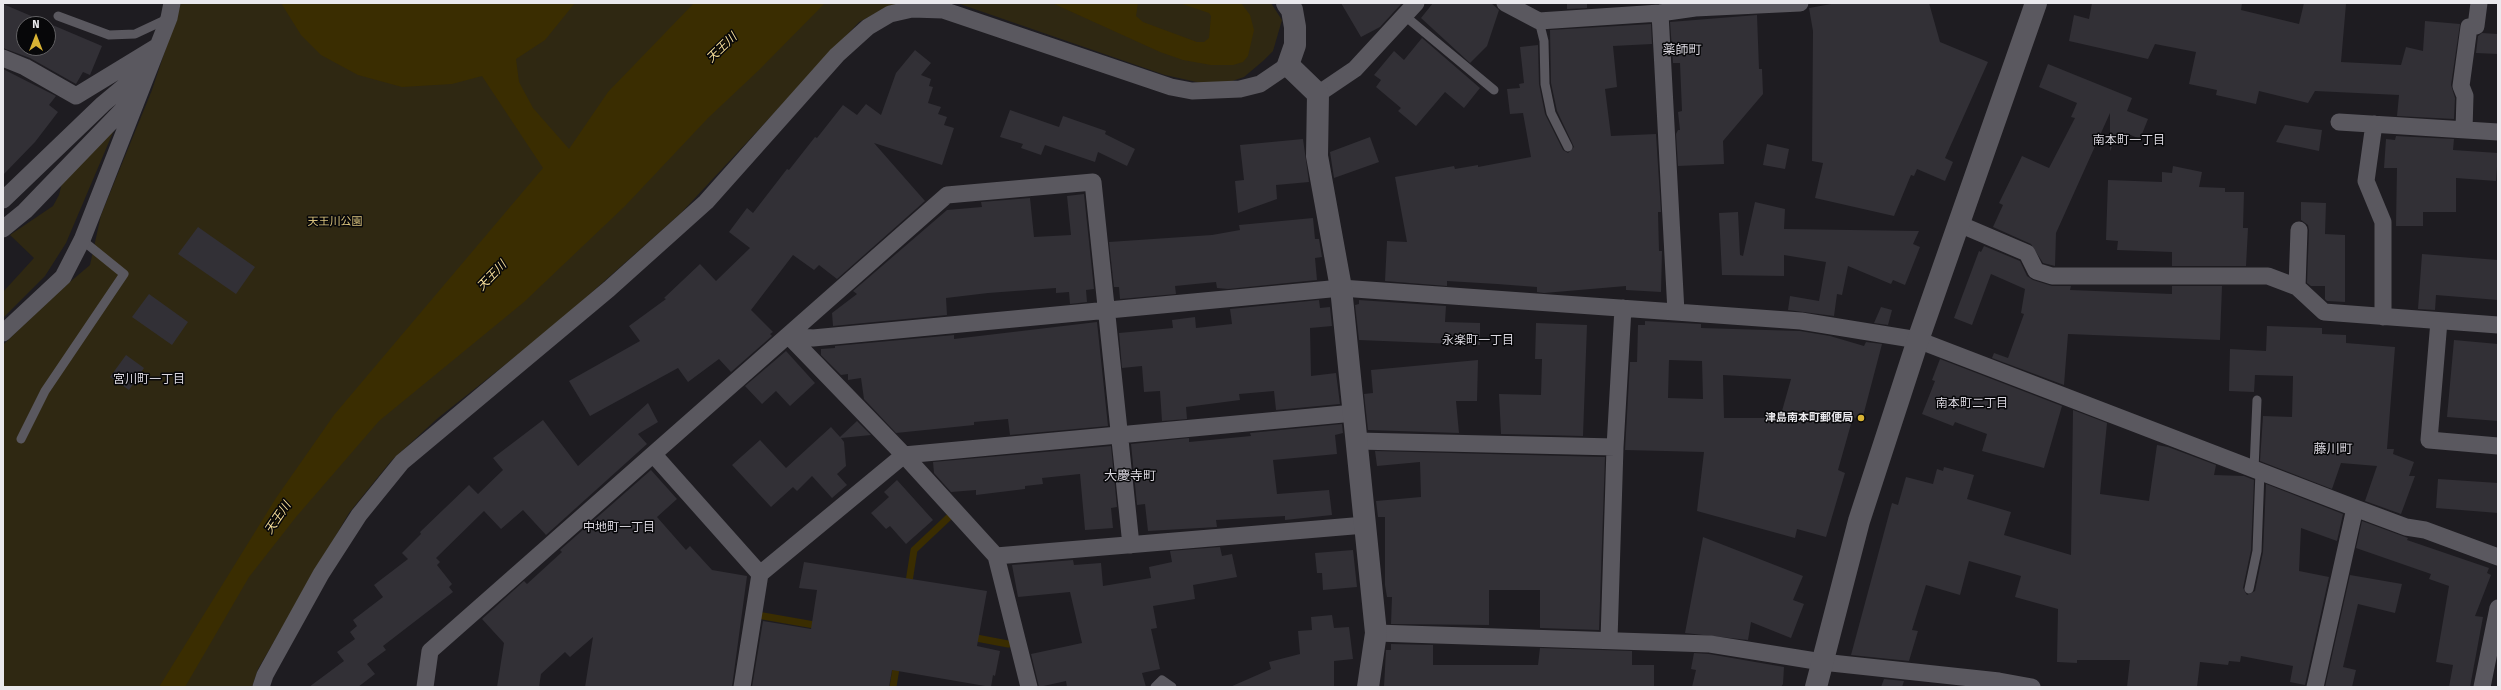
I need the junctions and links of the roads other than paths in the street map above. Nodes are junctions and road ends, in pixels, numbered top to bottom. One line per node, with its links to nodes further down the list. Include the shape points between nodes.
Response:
1 (1287, 3): 13 (street, via 1292,10 1295,27 1295,45)
2 (1505, 3): 10 (street)
3 (1800, 3): 8 (street, via 1696,8)
4 (2036, 3): 24 (street)
5 (2479, 3): 20 (street, via 2476,26 2469,27 2462,86 2465,96)
6 (170, 8): 9 (lane, via 135,34 109,35); 11 (street)
7 (1411, 10): 15 (lane); 17 (street, via 1355,69)
8 (1660, 13): 10 (street); 32 (street)
9 (58, 16)
10 (1539, 21): 22 (lane, via 1544,41 1545,84 1551,113)
11 (158, 46): 12 (street, via 76,96 25,67); 14 (street)
12 (3, 58)
13 (1288, 65): 17 (street); 60 (street, via 1260,84 1240,89 1192,91 1171,87 943,10 912,9 890,14 868,27 837,55 706,202 610,289 402,462 358,515 321,574)
14 (146, 73): 16 (street); 23 (street, via 127,84 103,104)
15 (1494, 90)
16 (139, 92): 25 (street, via 25,211); 27 (street)
17 (1318, 94): 28 (street, via 1317,156)
18 (2339, 122): 19 (street)
19 (2374, 124): 20 (street); 33 (street, via 2366,181 2383,222)
20 (2464, 130): 21 (street)
21 (2498, 132)
22 (1568, 147)
23 (3, 200)
24 (1959, 224): 29 (street, via 2027,253 2036,271 2052,276 2268,276); 38 (street)
25 (3, 229)
26 (2299, 230): 29 (street)
27 (82, 240): 36 (street, via 63,277); 42 (lane, via 124,274 45,391)
28 (1341, 288): 30 (street); 31 (street); 40 (street)
29 (2297, 288): 33 (street, via 2324,312)
30 (1623, 308): 32 (street); 45 (street)
31 (1107, 310): 37 (street, via 813,338); 37 (street, via 1093,182 1085,182 947,195); 41 (street)
32 (1676, 312): 38 (street, via 1801,321)
33 (2383, 317): 34 (street)
34 (2439, 321): 35 (street); 44 (street, via 2429,440)
35 (2498, 324)
36 (3, 334)
37 (789, 336): 46 (street); 47 (street)
38 (1918, 340): 48 (street); 59 (street, via 1859,521)
39 (2257, 400): 48 (lane)
40 (1354, 413): 41 (street); 43 (street)
41 (1120, 435): 47 (street); 51 (street)
42 (21, 439)
43 (1357, 441): 45 (street); 50 (street)
44 (2498, 446)
45 (1615, 447): 58 (street)
46 (654, 455): 54 (street); 61 (street, via 430,651)
47 (904, 455): 52 (street); 54 (street)
48 (2257, 470): 49 (street); 55 (lane, via 2257,551)
49 (2355, 508): 53 (street); 69 (street)
50 (1365, 525): 51 (street); 57 (street)
51 (1131, 545): 52 (street)
52 (996, 556): 63 (street)
53 (2498, 557)
54 (760, 574): 62 (street)
55 (2249, 589)
56 (2498, 608): 70 (street)
57 (1376, 633): 58 (street); 66 (street)
58 (1609, 640): 59 (street, via 1710,644)
59 (1822, 662): 67 (street); 68 (street, via 1999,680)
60 (261, 687)
61 (425, 687)
62 (742, 687)
63 (1029, 687)
64 (1155, 687): 65 (lane, via 1162,680)
65 (1172, 687)
66 (1368, 687)
67 (1816, 687)
68 (2032, 687)
69 (2315, 687)
70 (2482, 687)

